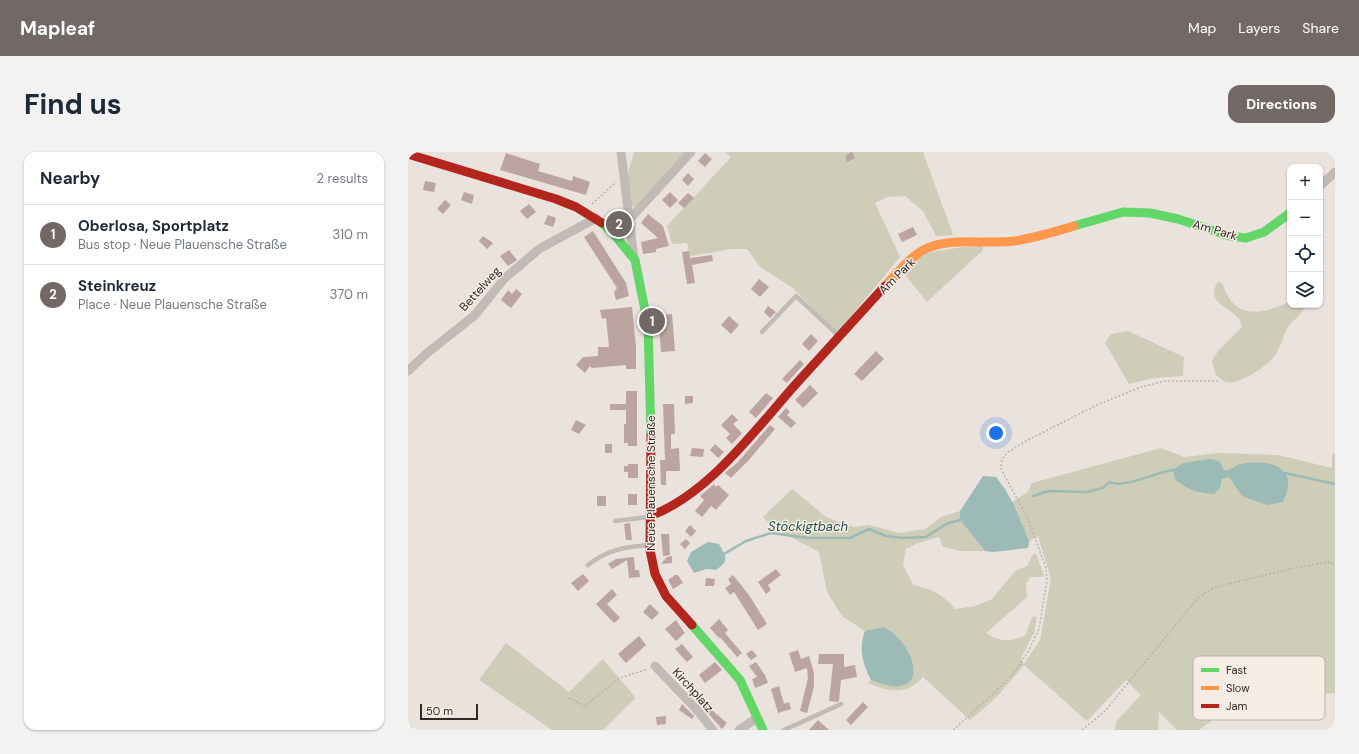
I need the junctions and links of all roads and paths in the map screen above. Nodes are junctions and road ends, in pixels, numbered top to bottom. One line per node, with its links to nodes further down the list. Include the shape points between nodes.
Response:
1 (691, 152): 10 (street)
2 (413, 154): 7 (street, Neue Plauensche Straße, via 556,199)
3 (624, 154): 5 (street)
4 (1335, 172): 6 (street)
5 (624, 175): 7 (path); 10 (street)
6 (1323, 183)
7 (584, 211): 9 (street, Neue Plauensche Straße)
8 (1287, 215): 14 (street, Am Park, via 1264,232 1246,238 1230,236 1150,213 1123,212 1036,237 1013,241 947,243 924,250 905,264)
9 (596, 218): 11 (street, Neue Plauensche Straße); 15 (street, Bettelweg, via 539,250 504,279 475,315)
10 (629, 220): 11 (street); 12 (street)
11 (612, 232): 12 (street, Neue Plauensche Straße)
12 (634, 260): 17 (street, Neue Plauensche Straße, via 648,325 651,393)
13 (762, 332): 14 (lane, via 796,296)
14 (839, 337): 17 (street, Am Park, via 719,470 673,506 659,515)
15 (408, 371)
16 (1219, 381): 30 (path, via 1165,381 1141,387 1100,404 1026,441 1002,459 1001,469 1028,519 1046,568 1047,580 1039,629 1014,673)
17 (650, 516): 18 (lane); 19 (street, Neue Plauensche Straße)
18 (615, 521)
19 (650, 545): 20 (lane, via 614,549); 25 (street, Neue Plauensche Straße, via 655,574 666,596 740,680)
20 (588, 565)
21 (1335, 565): 31 (path, via 1328,562 1294,568 1210,589 1198,598 1104,712)
22 (656, 666): 23 (path, via 618,678 585,706); 26 (street, Kirchplatz, via 698,710)
23 (570, 698)
24 (841, 704): 29 (lane)
25 (758, 718): 27 (street); 28 (street, Neue Plauensche Straße)
26 (713, 730)
27 (739, 730)
28 (763, 730)
29 (784, 730)
30 (953, 730)
31 (1082, 730)

